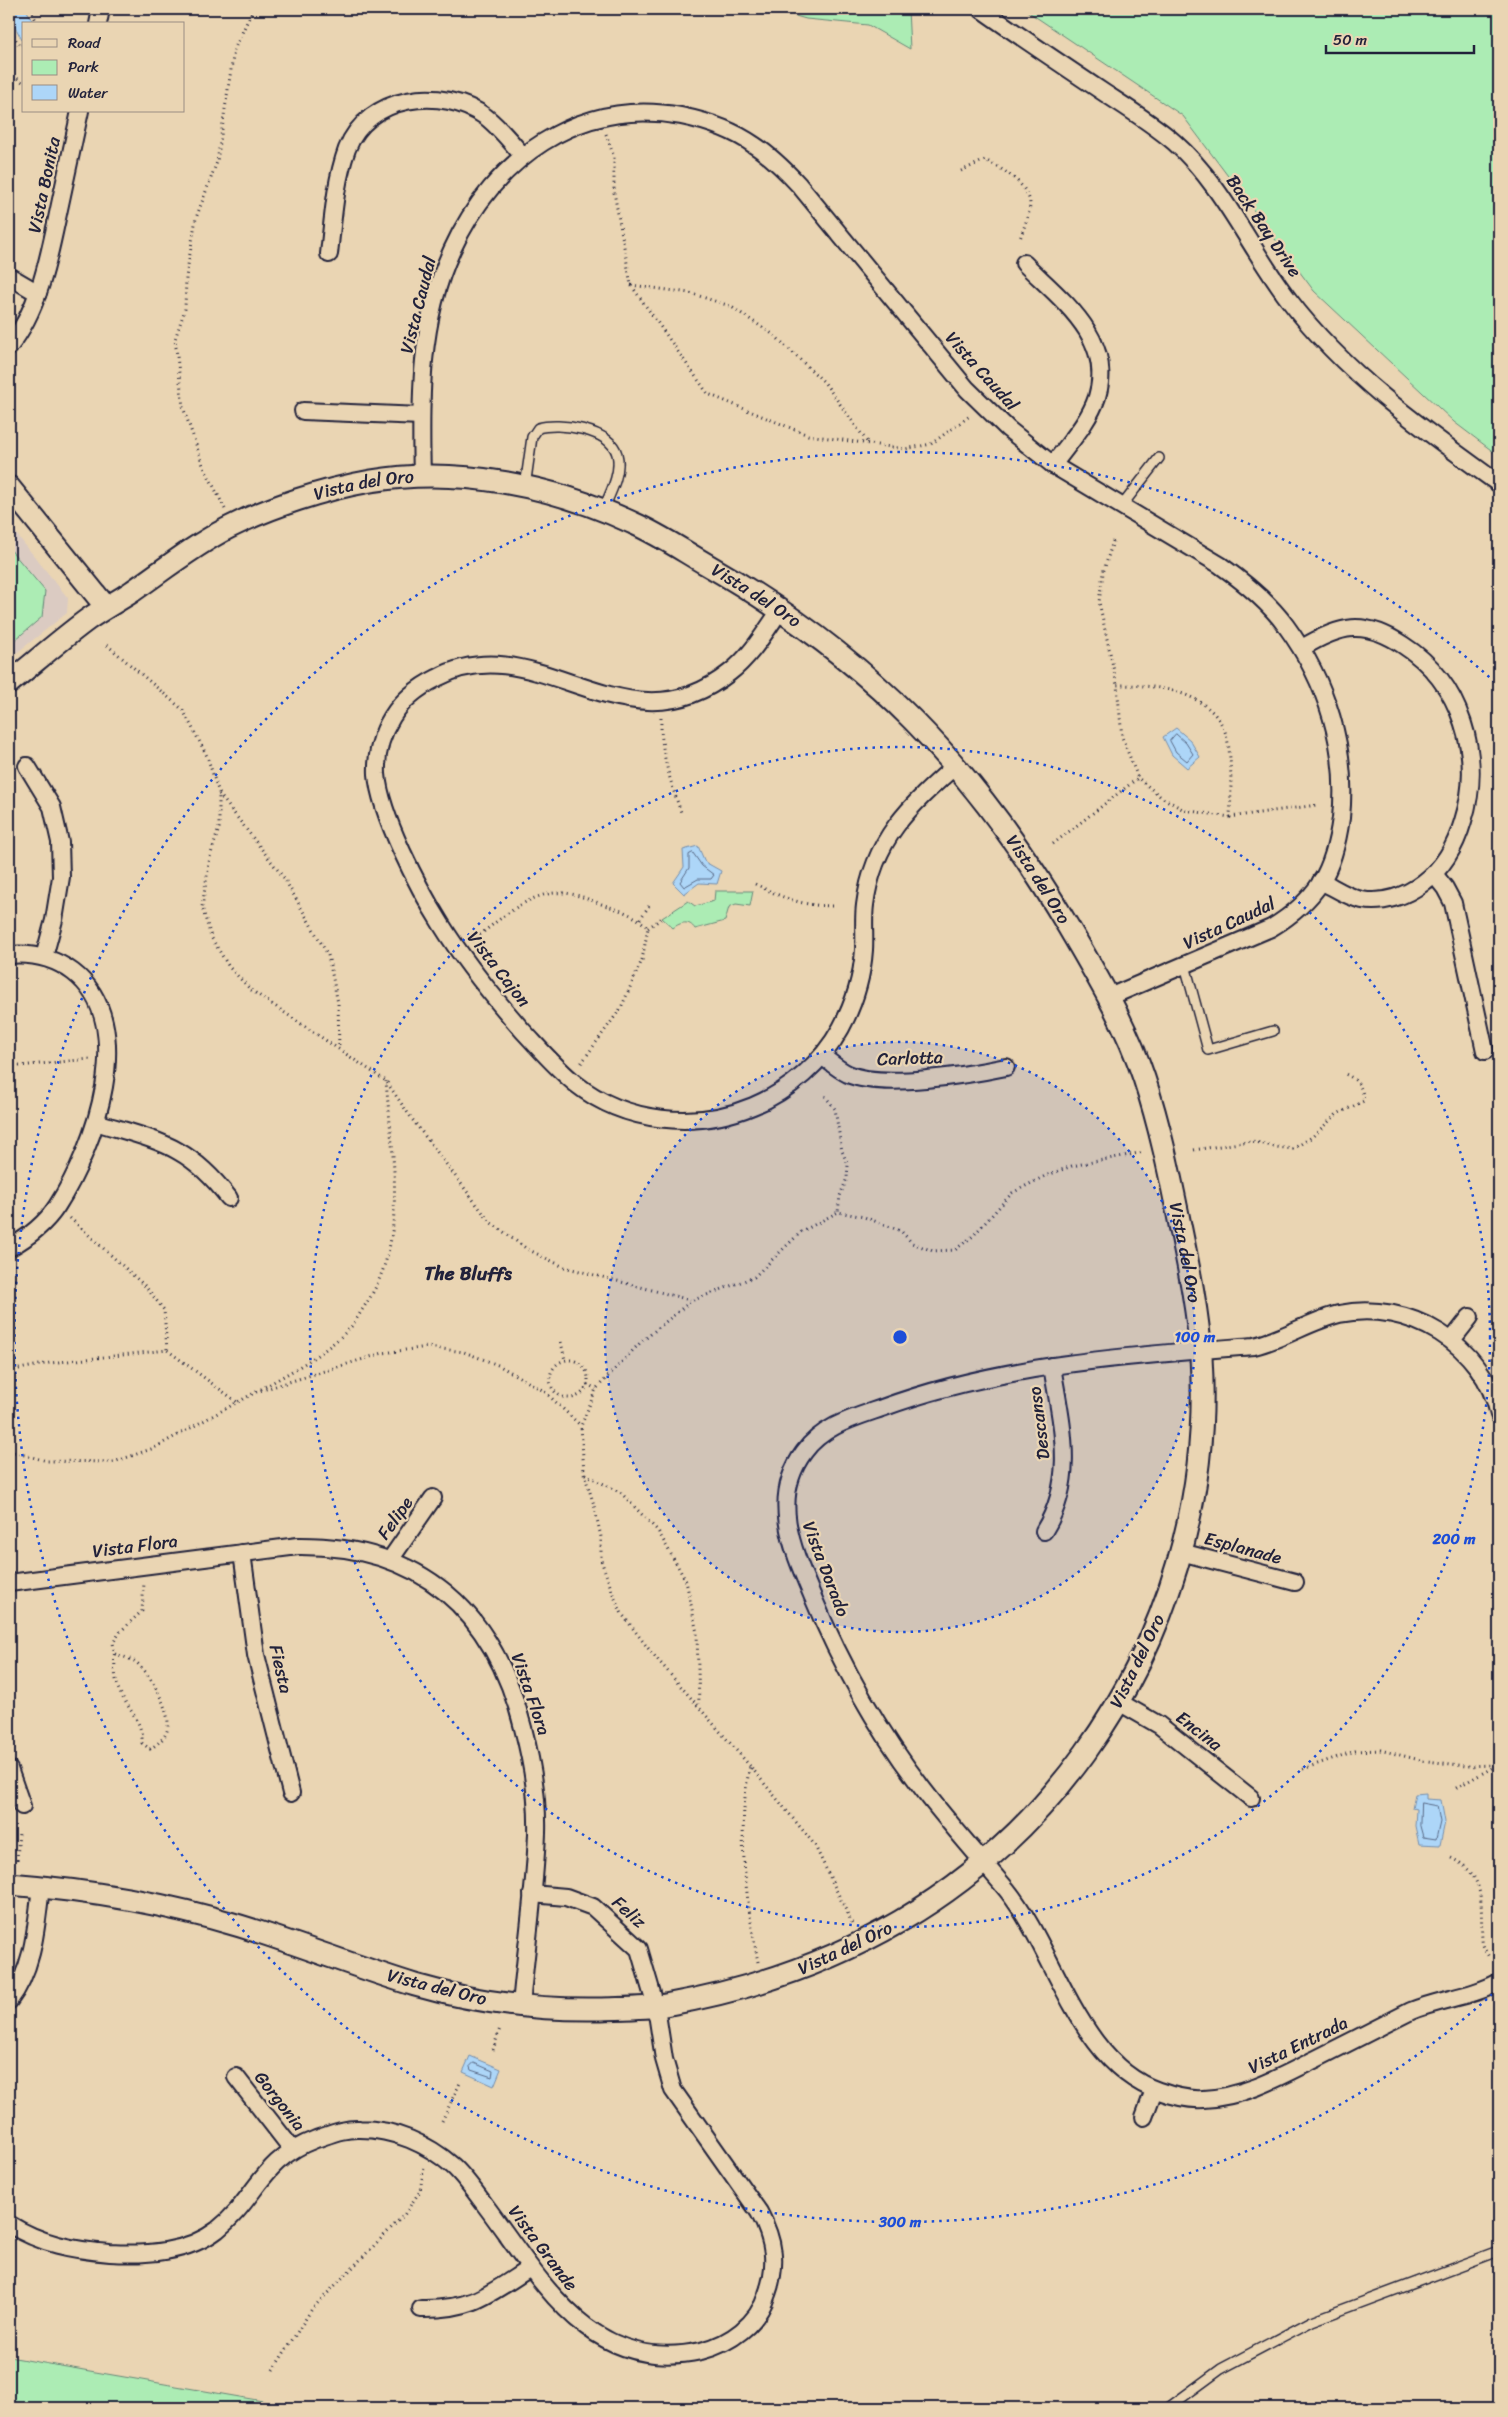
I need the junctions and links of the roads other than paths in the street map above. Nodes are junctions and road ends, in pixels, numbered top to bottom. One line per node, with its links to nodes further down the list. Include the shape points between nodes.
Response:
1 (101, 9): 3 (street)
2 (981, 9): 16 (street, Back Bay Drive, via 1173,142 1229,206 1271,275 1321,337 1391,403)
3 (98, 22)
4 (80, 112): 9 (street, Vista Bonita)
5 (522, 156): 6 (street, via 502,131 484,116 459,104 431,99 403,101 384,108 357,131 348,149 336,192); 12 (street, Vista Caudal, via 485,194 451,251 429,328 422,372); 14 (street, Vista Caudal, via 548,138 576,125 601,117 636,112 697,119 753,144 799,185 967,389 1008,429)
6 (329, 254)
7 (1024, 263): 14 (street, via 1082,322 1099,355 1097,397 1088,416)
8 (9, 276): 9 (street)
9 (38, 293): 10 (street, Vista Bonita, via 22,329)
10 (9, 347)
11 (303, 411): 12 (street)
12 (421, 416): 15 (street, Vista Caudal)
13 (1159, 458): 19 (lane)
14 (1053, 465): 19 (street, Vista Caudal)
15 (422, 477): 18 (street, Vista del Oro, via 497,482); 21 (street, Vista del Oro, via 366,482 248,519 175,560)
16 (1499, 484)
17 (9, 487): 21 (street)
18 (525, 488): 20 (street, Vista del Oro, via 575,499); 20 (lane, via 532,437 538,428 550,425 586,430 607,440 618,456 616,477)
19 (1121, 506): 23 (street, Vista Caudal, via 1244,582 1285,624)
20 (603, 510): 22 (street, Vista del Oro, via 647,529)
21 (106, 607): 24 (street, Vista del Oro)
22 (781, 609): 25 (street, Vista del Oro, via 891,697); 35 (street, Vista Cajon, via 750,654 729,674 678,698 629,701 523,667 497,664 471,666 446,673 405,700 392,716 383,734 378,774 382,800 403,853 453,943 493,998 558,1069 579,1087 629,1112 656,1118 712,1118 739,1112 764,1101 788,1087)
23 (1302, 648): 27 (street, via 1333,631 1350,627 1371,628 1415,652 1438,676 1451,696 1464,725 1472,781 1458,836); 28 (street, Vista Caudal, via 1327,701 1339,744 1342,772 1339,837)
24 (9, 683)
25 (956, 765): 32 (street, Vista del Oro, via 1022,851); 35 (street, Vista Cajon, via 910,807 880,852 865,906 864,953 859,981 839,1033)
26 (27, 766): 30 (street, via 52,807 60,842 61,877)
27 (1434, 874): 28 (street, via 1415,889 1381,901 1348,896); 34 (street, via 1453,903)
28 (1321, 881): 31 (street, Vista Caudal, via 1289,917)
29 (9, 955): 30 (street)
30 (44, 957): 37 (street, via 65,966 82,979 96,997 104,1017 106,1067)
31 (1185, 965): 32 (street, Vista Caudal); 33 (lane, via 1208,1050)
32 (1109, 997): 42 (street, Vista del Oro, via 1143,1076 1164,1147 1193,1289)
33 (1273, 1031)
34 (1485, 1051)
35 (822, 1056): 36 (street, Carlotta, via 848,1074 867,1080 936,1079)
36 (1006, 1067)
37 (96, 1122): 38 (street, via 172,1146 196,1161); 39 (street, via 79,1166 57,1206 34,1231)
38 (229, 1198)
39 (9, 1248)
40 (1470, 1318): 41 (street)
41 (1452, 1340): 42 (street, via 1408,1317 1360,1311 1319,1320 1261,1345); 44 (street, via 1472,1360 1487,1382)
42 (1200, 1351): 43 (street, Vista Dorado); 48 (street, Vista del Oro, via 1199,1452)
43 (1052, 1366): 46 (street, Descanso, via 1065,1451 1062,1486); 57 (street, Vista Dorado, via 948,1388 836,1424 806,1449 795,1466 786,1494 789,1537 843,1662 894,1749)
44 (1499, 1415)
45 (433, 1498): 49 (street, Felipe)
46 (1044, 1531)
47 (242, 1552): 49 (street, Vista Flora, via 330,1546 361,1550); 51 (street, Vista Flora); 54 (street, Fiesta, via 256,1655)
48 (1181, 1552): 50 (street, Esplanade); 52 (street, Vista del Oro, via 1156,1627)
49 (390, 1560): 60 (street, Vista Flora, via 420,1574 447,1593 490,1642 505,1671 529,1749 535,1790 537,1831)
50 (1295, 1582)
51 (9, 1583)
52 (1119, 1702): 55 (street, Encina, via 1159,1725); 57 (street, Vista del Oro, via 1058,1788 1028,1822)
53 (9, 1769): 56 (street)
54 (291, 1793)
55 (1251, 1798)
56 (22, 1806)
57 (984, 1863): 64 (street, Vista del Oro, via 913,1915 862,1944 804,1969 743,1988); 66 (street, Vista Entrada, via 1026,1917 1092,2039 1130,2078)
58 (9, 1884): 59 (street, Vista del Oro)
59 (41, 1887): 62 (street, via 26,1972); 63 (street, Vista del Oro, via 137,1900 188,1912 239,1925 415,1985)
60 (532, 1894): 63 (street, Vista Flora); 64 (street, Feliz, via 566,1897 593,1907 631,1940 639,1949)
61 (1499, 1982): 66 (street, Vista Entrada, via 1466,1996 1411,2011 1252,2091 1203,2099 1182,2098)
62 (9, 2001)
63 (521, 2006): 64 (street, Vista del Oro, via 585,2009)
64 (656, 2007): 71 (street, Vista Grande, via 673,2090 759,2212 768,2230 774,2268 765,2301 742,2332 706,2350 685,2354 637,2350 600,2335 561,2306)
65 (236, 2077): 68 (street, Gorgonia)
66 (1154, 2090): 67 (street)
67 (1144, 2117)
68 (292, 2149): 69 (street, Vista Grande, via 267,2171 235,2213 216,2231 178,2248 141,2254 88,2251 42,2242); 71 (street, Vista Grande, via 330,2134 360,2129 380,2131 421,2144 454,2167 468,2182)
69 (9, 2224)
70 (1499, 2251): 73 (lane, via 1312,2321 1221,2369)
71 (530, 2268): 72 (street, via 466,2306)
72 (421, 2309)
73 (1168, 2408)

